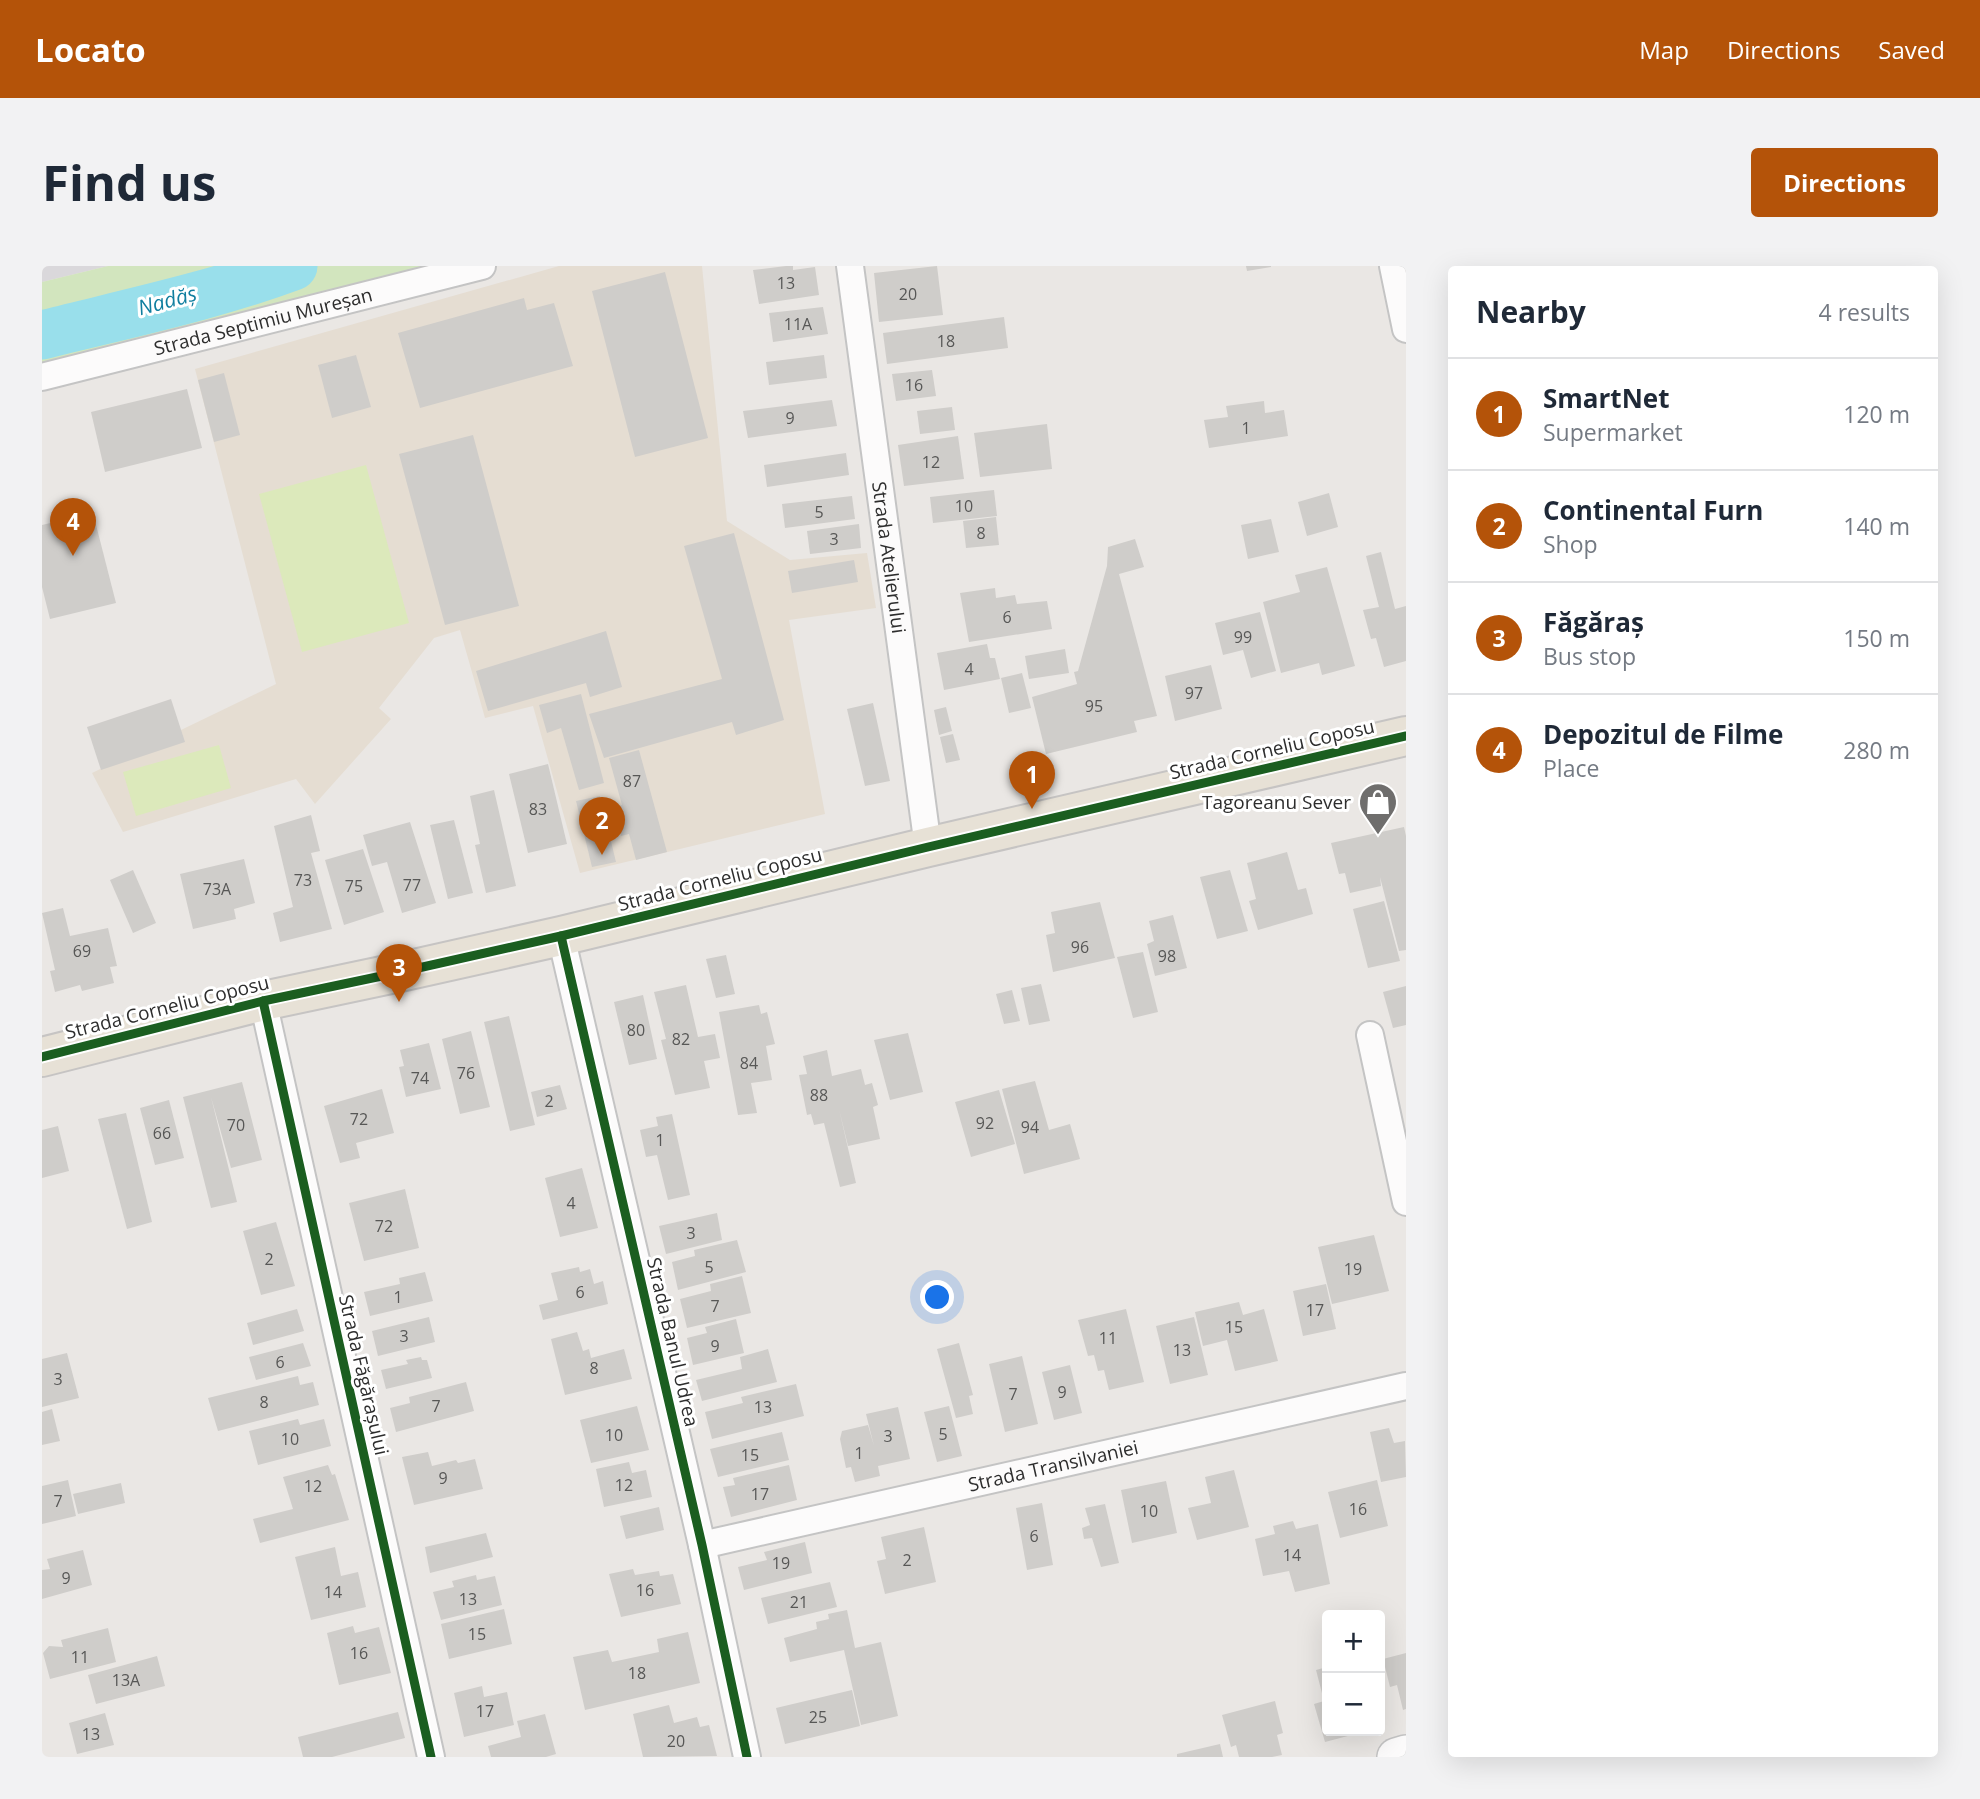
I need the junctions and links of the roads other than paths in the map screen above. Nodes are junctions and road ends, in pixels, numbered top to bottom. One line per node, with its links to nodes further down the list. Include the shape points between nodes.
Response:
1 (482, 266): 5 (street, Strada Septimiu Mureșan)
2 (850, 266): 7 (street, Strada Atelierului)
3 (1392, 266): 4 (street)
4 (1406, 329)
5 (42, 377)
6 (1406, 736): 7 (main road, Strada Corneliu Coposu)
7 (928, 847): 8 (main road, Strada Corneliu Coposu)
8 (561, 936): 9 (main road, Strada Corneliu Coposu); 14 (street, Strada Banul Udrea)
9 (263, 1000): 11 (main road, Strada Corneliu Coposu); 16 (street, Strada Făgărașului)
10 (1370, 1035): 12 (street)
11 (42, 1057)
12 (1406, 1202)
13 (1406, 1387): 14 (street, Strada Transilvaniei)
14 (702, 1545): 17 (street, Strada Banul Udrea)
15 (1406, 1754): 18 (street)
16 (431, 1757)
17 (747, 1757)
18 (1396, 1757)

